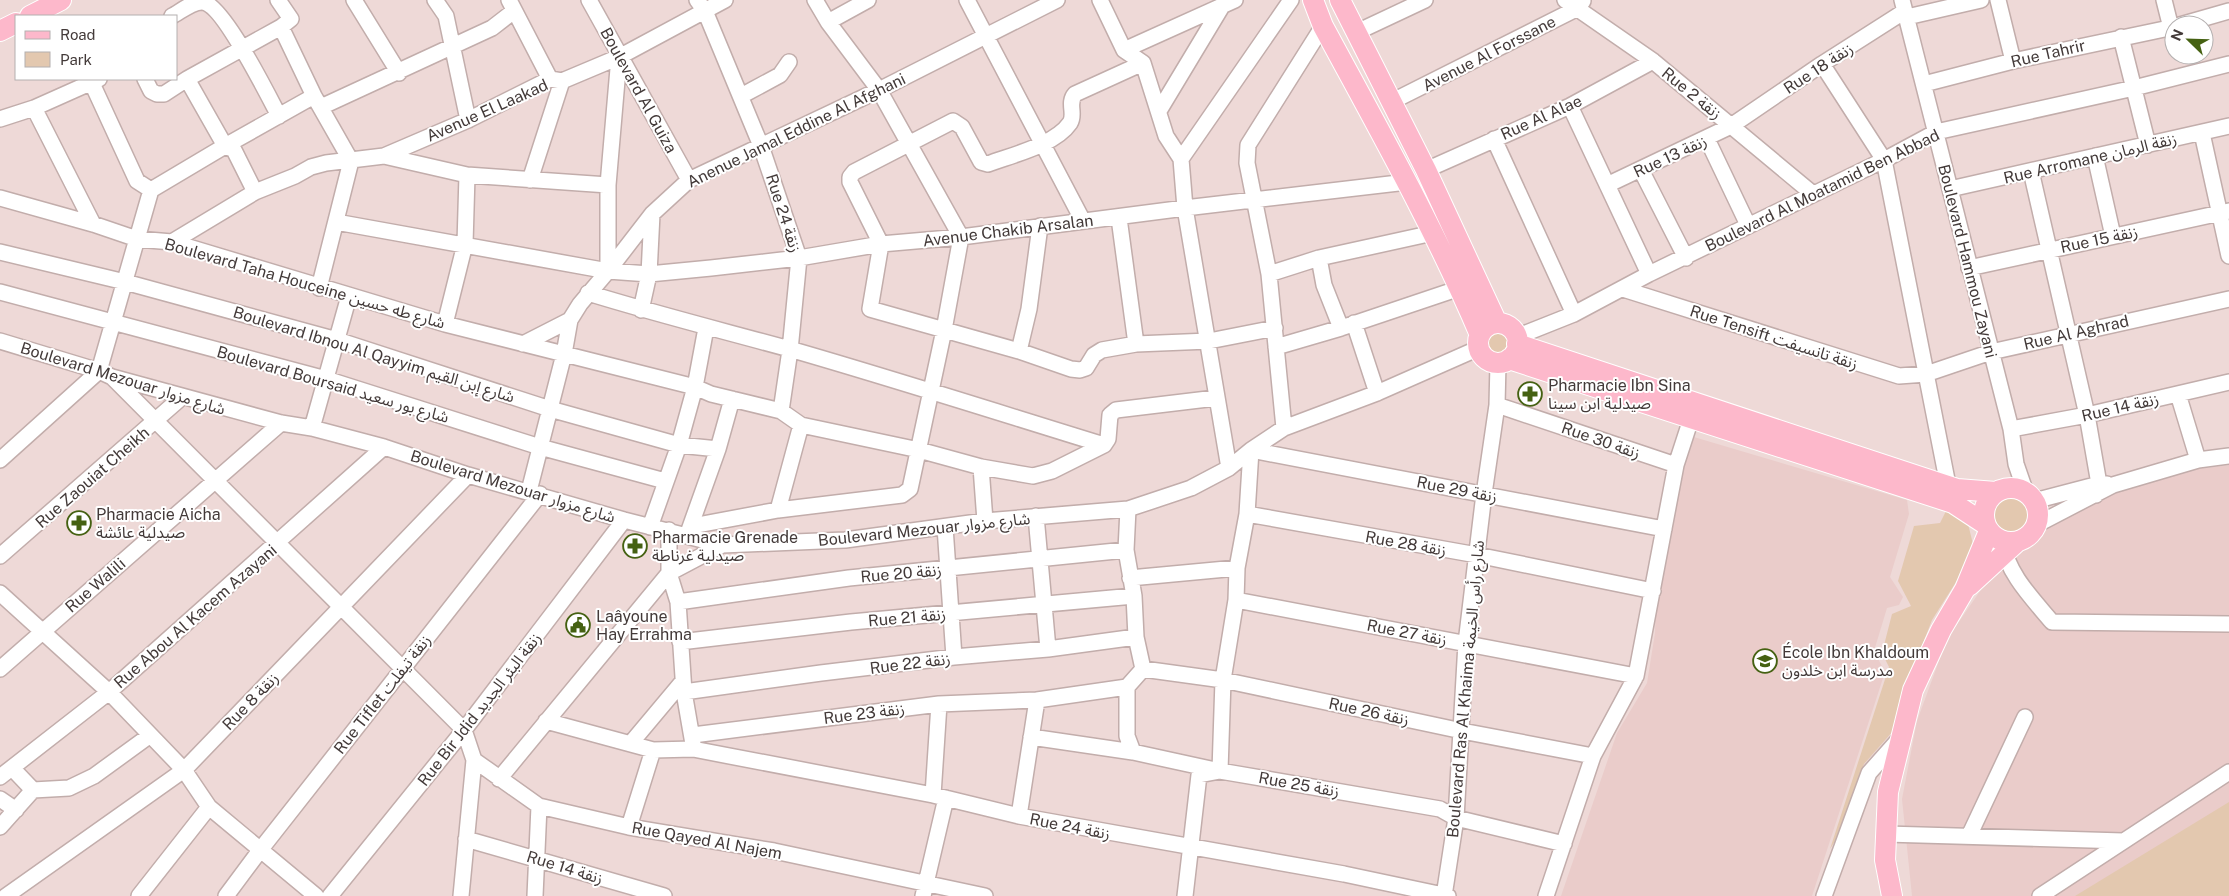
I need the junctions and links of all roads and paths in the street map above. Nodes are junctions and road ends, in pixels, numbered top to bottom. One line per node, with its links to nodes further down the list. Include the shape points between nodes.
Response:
1 (278, 0): 33 (street, via 291,19)
2 (436, 0): 39 (street, via 446,16)
3 (589, 0): 42 (street, Boulevard Al Guiza)
4 (725, 0): 21 (street, Avenue El Laakad)
5 (815, 0): 30 (street)
6 (868, 0): 30 (street)
7 (967, 0): 37 (street)
8 (1058, 0): 37 (street, Anenue Jamal Eddine Al Afghani)
9 (1100, 0): 41 (street)
10 (1234, 0): 23 (street)
11 (1291, 0): 79 (street)
12 (1313, 0): 32 (main road)
13 (1340, 0): 36 (main road)
14 (1424, 0): 36 (street)
15 (1981, 0): 24 (street, Rue 18 زنقة)
16 (1998, 0): 44 (street)
17 (2164, 0): 28 (street)
18 (359, 1): 49 (street)
19 (1575, 3): 43 (street, Rue 2 زنقة); 59 (street, Avenue Al Forssane)
20 (512, 6): 39 (street, via 492,28); 53 (street)
21 (701, 6): 42 (street, Avenue El Laakad); 57 (street, Rue 24 زنقة)
22 (54, 8): 26 (main road)
23 (1221, 8): 41 (street); 62 (street)
24 (1905, 9): 47 (street, Rue 18 زنقة); 54 (street, Boulevard Hammou Zayani)
25 (2229, 11): 29 (street, Rue Tahrir)
26 (33, 15)
27 (174, 15): 40 (street, via 196,3 208,4)
28 (2170, 15)
29 (2214, 15)
30 (828, 22): 56 (street)
31 (15, 24): 35 (main road)
32 (1323, 26): 88 (main road); 96 (street, via 1248,145 1247,163)
33 (281, 27): 40 (street); 58 (street)
34 (2164, 28): 38 (street, Rue Tahrir)
35 (0, 31)
36 (1357, 32): 59 (main road)
37 (986, 34): 56 (street, Anenue Jamal Eddine Al Afghani); 73 (street)
38 (2121, 37): 44 (street, Rue Tahrir); 55 (street)
39 (452, 46): 49 (street); 65 (street)
40 (243, 48): 50 (street); 63 (street)
41 (1124, 50): 46 (street)
42 (619, 58): 53 (street, Avenue El Laakad); 87 (street, Boulevard Al Guiza); 89 (street)
43 (1653, 61): 60 (street, Rue Al Alae); 66 (street, Rue 2 زنقة)
44 (2013, 61): 54 (street, Rue Tahrir)
45 (789, 62): 57 (street, via 780,75)
46 (1143, 63): 62 (street); 73 (street, via 1075,94 1071,102 1073,118 1070,124)
47 (1822, 64): 66 (street, Rue 18 زنقة); 80 (street)
48 (2229, 64): 55 (street, Boulevard Al Moatamid Ben Abbad)
49 (399, 73): 58 (street)
50 (187, 79): 52 (street, via 164,94 151,91); 75 (street)
51 (94, 80): 61 (street); 92 (street, via 137,181)
52 (146, 80)
53 (556, 80): 65 (street, Avenue El Laakad); 86 (street)
54 (1924, 84): 68 (street, Boulevard Hammou Zayani)
55 (2134, 88): 68 (street, Boulevard Al Moatamid Ben Abbad); 74 (street)
56 (879, 90): 72 (street); 76 (street, Anenue Jamal Eddine Al Afghani)
57 (741, 96): 76 (street, Rue 24 زنقة)
58 (318, 102): 63 (street); 81 (street)
59 (1392, 102): 82 (main road)
60 (1570, 106): 70 (street, Rue Al Alae); 90 (street)
61 (34, 108): 64 (street); 103 (street)
62 (1159, 111): 79 (street, via 1166,136)
63 (279, 116): 75 (street)
64 (0, 119)
65 (468, 120): 77 (street, Avenue El Laakad)
66 (1731, 126): 71 (street, Rue 13 زنقة); 94 (street, Rue 2 زنقة)
67 (2229, 126): 69 (street, Rue Arromane زنقة الرمان)
68 (1936, 132): 80 (street, Boulevard Al Moatamid Ben Abbad); 91 (street, Boulevard Hammou Zayani)
69 (2202, 133): 74 (street, Rue Arromane زنقة الرمان); 98 (street)
70 (1494, 139): 82 (street, Rue Al Alae); 133 (street)
71 (1706, 139): 83 (street, Rue 13 زنقة); 104 (street)
72 (910, 144): 73 (street, via 953,121 962,127 981,162 988,164); 108 (street); 112 (street, via 850,176 850,182)
73 (1043, 144): 101 (street)
74 (2148, 145): 78 (street, Rue Arromane زنقة الرمان)
75 (225, 146): 92 (street); 93 (street, via 234,150)
76 (761, 146): 87 (street, Anenue Jamal Eddine Al Afghani); 116 (street, Rue 24 زنقة)
77 (384, 156): 81 (street); 85 (street)
78 (2095, 156): 84 (street, Rue Arromane زنقة الرمان); 107 (street)
79 (1182, 159): 97 (street)
80 (1884, 160): 94 (street, Boulevard Al Moatamid Ben Abbad); 156 (street)
81 (351, 161): 93 (street, via 311,167); 102 (street)
82 (1426, 170): 136 (main road)
83 (1641, 170): 90 (street, Rue 13 زنقة); 118 (street)
84 (2031, 172): 91 (street, Rue Arromane زنقة الرمان); 113 (street)
85 (467, 176): 86 (street); 111 (street)
86 (530, 180): 89 (street)
87 (689, 180): 99 (street, Anenue Jamal Eddine Al Afghani)
88 (1407, 182): 96 (street, Avenue Chakib Arsalan); 106 (main road)
89 (608, 185): 120 (street)
90 (1607, 185): 123 (street)
91 (1950, 189): 119 (street, Boulevard Hammou Zayani)
92 (151, 190): 109 (street)
93 (255, 192): 110 (street)
94 (1813, 194): 104 (street, Boulevard Al Moatamid Ben Abbad)
95 (0, 198): 103 (street, Boulevard Taha Houceine شارع طه حسين)
96 (1255, 199): 97 (street, Avenue Chakib Arsalan); 122 (street)
97 (1185, 208): 100 (street, Avenue Chakib Arsalan); 145 (street)
98 (2224, 212): 107 (street, Rue 15 زنقة); 115 (street)
99 (652, 214): 120 (street, Anenue Jamal Eddine Al Afghani); 121 (street)
100 (1119, 218): 101 (street, Avenue Chakib Arsalan); 148 (street)
101 (1083, 221): 105 (street, Avenue Chakib Arsalan)
102 (336, 222): 111 (street, Avenue Chakib Arsalan); 125 (street)
103 (93, 224): 109 (street, Boulevard Taha Houceine شارع طه حسين)
104 (1748, 225): 118 (street, Boulevard Al Moatamid Ben Abbad)
105 (1040, 226): 108 (street, Avenue Chakib Arsalan); 151 (street, via 1029,309)
106 (1433, 233): 117 (street); 126 (main road)
107 (2113, 236): 113 (street, Rue 15 زنقة)
108 (961, 237): 112 (street, Avenue Chakib Arsalan); 141 (street)
109 (137, 239): 110 (street, Boulevard Taha Houceine شارع طه حسين); 124 (street)
110 (172, 242): 125 (street, Boulevard Taha Houceine شارع طه حسين)
111 (465, 244): 120 (street, Avenue Chakib Arsalan); 137 (street)
112 (882, 244): 116 (street, Avenue Chakib Arsalan); 141 (street, via 870,309)
113 (2050, 250): 119 (street, Rue 15 زنقة); 142 (street)
114 (0, 252): 124 (street, Boulevard Ibnou Al Qayyim شارع إبن القيم)
115 (2229, 256)
116 (799, 258): 121 (street, Avenue Chakib Arsalan); 150 (street, Rue 24 زنقة)
117 (1319, 258): 122 (street); 138 (street, via 1324,285)
118 (1686, 258): 123 (street, Boulevard Al Moatamid Ben Abbad)
119 (1969, 268): 153 (street, Boulevard Hammou Zayani)
120 (608, 272): 121 (street, Avenue Chakib Arsalan); 129 (street, Anenue Jamal Eddine Al Afghani)
121 (648, 274): 132 (street)
122 (1269, 274): 140 (street)
123 (1648, 274): 127 (street, Boulevard Al Moatamid Ben Abbad)
124 (124, 282): 135 (street); 143 (street, Boulevard Ibnou Al Qayyim شارع إبن القيم)
125 (319, 288): 130 (street, Boulevard Taha Houceine شارع طه حسين)
126 (1460, 288): 138 (street); 146 (main road)
127 (1623, 290): 133 (street, Boulevard Al Moatamid Ben Abbad); 156 (street, Rue Tensift زنقة تانسيفت, via 1891,374)
128 (0, 292): 135 (street, Boulevard Boursaid شارع بور سعيد)
129 (588, 293): 132 (street); 134 (street, Anenue Jamal Eddine Al Afghani)
130 (349, 296): 137 (street, Boulevard Taha Houceine شارع طه حسين); 143 (street)
131 (2229, 299): 142 (street, Rue Al Aghrad)
132 (642, 310): 139 (street)
133 (1574, 314): 152 (street, Boulevard Al Moatamid Ben Abbad)
134 (573, 315): 147 (street); 154 (street)
135 (113, 322): 155 (street); 157 (street, Boulevard Boursaid شارع بور سعيد)
136 (1497, 323): 146 (main road, via 1486,327); 152 (main road, via 1508,326)
137 (445, 324): 147 (street, Boulevard Taha Houceine شارع طه حسين)
138 (1348, 326): 149 (street); 161 (street)
139 (706, 328): 150 (street); 159 (street)
140 (1275, 328): 145 (street); 149 (street)
141 (944, 330): 151 (street); 160 (street)
142 (2070, 333): 153 (street, Rue Al Aghrad); 169 (street)
143 (337, 340): 157 (street); 167 (street, Boulevard Ibnou Al Qayyim شارع إبن القيم)
144 (0, 341): 155 (street, Boulevard Mezouar شارع مزوار)
145 (1209, 341): 148 (street); 164 (street)
146 (1479, 342): 152 (main road, via 1486,359); 161 (street, Boulevard Mezouar شارع مزوار)
147 (523, 344): 154 (street, Boulevard Taha Houceine شارع طه حسين)
148 (1136, 344): 151 (street, via 1102,350 1094,355 1086,368 1080,370)
149 (1276, 347): 175 (street)
150 (790, 350): 160 (street); 168 (street, Rue 24 زنقة)
151 (1019, 351)
152 (1510, 351): 166 (street, Boulevard Ras Al Khaima شارع رأس الخيمة); 170 (main road); 193 (main road)
153 (1991, 352): 156 (street, Rue Al Aghrad); 176 (street, Boulevard Hammou Zayani)
154 (564, 354): 159 (street, Boulevard Taha Houceine شارع طه حسين); 167 (street)
155 (105, 374): 163 (street, Boulevard Mezouar شارع مزوار); 171 (street); 185 (street)
156 (1926, 374): 193 (street)
157 (326, 379): 174 (street); 180 (street, Boulevard Boursaid شارع بور سعيد)
158 (2229, 382): 162 (street, Rue 14 زنقة)
159 (695, 387): 165 (street, Boulevard Taha Houceine شارع طه حسين); 177 (street)
160 (930, 390): 178 (street); 182 (street)
161 (1377, 393): 175 (street, Boulevard Mezouar شارع مزوار)
162 (2178, 394): 169 (street, Rue 14 زنقة); 186 (street)
163 (182, 397): 171 (street, Rue Zaouiat Cheikh); 172 (street, Boulevard Mezouar شارع مزوار)
164 (1216, 398): 178 (street, via 1116,410 1110,415 1108,439); 189 (street)
165 (732, 400): 168 (street, Boulevard Taha Houceine شارع طه حسين); 181 (street)
166 (1497, 405): 187 (street, Rue 30 زنقة); 197 (street, Boulevard Ras Al Khaima شارع رأس الخيمة)
167 (550, 408): 177 (street, Boulevard Ibnou Al Qayyim شارع إبن القيم); 180 (street)
168 (781, 411): 173 (street)
169 (2087, 415): 176 (street, Rue 14 زنقة); 194 (street)
170 (1691, 419): 187 (street); 210 (main road, via 1953,503)
171 (156, 422): 192 (street); 215 (street, Rue Zaouiat Cheikh)
172 (281, 423): 174 (street, Boulevard Mezouar شارع مزوار); 192 (street, Rue Walili)
173 (801, 425): 182 (street); 199 (street)
174 (312, 428): 179 (street, Boulevard Mezouar شارع مزوار)
175 (1284, 428): 183 (street, Boulevard Mezouar شارع مزوار)
176 (2011, 429): 196 (street, Boulevard Hammou Zayani)
177 (679, 445): 181 (street, Boulevard Ibnou Al Qayyim شارع إبن القيم); 191 (street)
178 (1104, 445): 188 (street, via 1052,471 1033,476)
179 (384, 447): 190 (street, Boulevard Mezouar شارع مزوار); 211 (street, Rue Abou Al Kacem Azayani)
180 (540, 447): 191 (street, Boulevard Boursaid شارع بور سعيد); 195 (street)
181 (718, 449): 209 (street)
182 (919, 450): 188 (street); 199 (street, via 910,489 902,495)
183 (1251, 450): 189 (street, Boulevard Mezouar شارع مزوار); 197 (street, Rue 29 زنقة); 200 (street)
184 (2229, 456): 186 (street)
185 (2, 457)
186 (2198, 460): 194 (street)
187 (1676, 465): 207 (street)
188 (981, 466): 203 (street)
189 (1229, 468): 198 (street, Boulevard Mezouar شارع مزوار, via 1191,488)
190 (468, 474): 195 (street, Boulevard Mezouar شارع مزوار); 228 (street, Rue 8 زنقة)
191 (665, 481): 205 (street)
192 (216, 482): 211 (street); 231 (street, Rue Walili)
193 (1948, 485): 196 (main road, via 1957,489)
194 (2103, 488): 196 (street); 204 (street)
195 (534, 493): 202 (street, Boulevard Mezouar شارع مزوار); 237 (street, Rue Tiflet زنقة تيفلت)
196 (2017, 493): 204 (main road, via 2038,513); 210 (main road, via 1985,506 1984,515)
197 (1484, 494): 207 (street, Rue 29 زنقة); 214 (street, Boulevard Ras Al Khaima شارع رأس الخيمة)
198 (1128, 509): 201 (street, Boulevard Mezouar شارع مزوار); 213 (street)
199 (778, 510): 209 (street)
200 (1247, 514): 214 (street, Rue 28 زنقة); 218 (street)
201 (1036, 516): 203 (street, Boulevard Mezouar شارع مزوار); 216 (street)
202 (624, 520): 205 (street, Boulevard Mezouar شارع مزوار); 249 (street, Rue Bir Jdid زنقة البئر الجديد)
203 (985, 520): 206 (street, Boulevard Mezouar شارع مزوار)
204 (2036, 526): 210 (main road, via 2029,536)
205 (650, 527): 208 (street, Boulevard Mezouar شارع مزوار)
206 (945, 527): 212 (street, Boulevard Mezouar شارع مزوار, via 845,540); 217 (street)
207 (1664, 529): 222 (street)
208 (669, 530): 209 (street, Boulevard Mezouar شارع مزوار); 219 (street)
209 (690, 530): 212 (street, Boulevard Mezouar شارع مزوار)
210 (1999, 538): 221 (main road); 221 (main road); 230 (street, via 2015,576 2052,622)
211 (277, 543): 228 (street); 244 (street, Rue Abou Al Kacem Azayani)
212 (722, 545): 219 (street)
213 (1126, 550): 216 (street, Rue 20 زنقة); 220 (street)
214 (1476, 555): 222 (street, Rue 28 زنقة); 234 (street, Boulevard Ras Al Khaima شارع رأس الخيمة)
215 (0, 556)
216 (1041, 559): 217 (street, Rue 20 زنقة); 227 (street)
217 (946, 568): 226 (street, Rue 20 زنقة); 229 (street)
218 (1237, 568): 220 (street); 225 (street)
219 (669, 573): 226 (street); 248 (street)
220 (1130, 578): 224 (street)
221 (1965, 589): 253 (main road, via 1941,630 1913,690)
222 (1653, 591): 240 (street)
223 (0, 593): 231 (street)
224 (1134, 596): 227 (street, Rue 21 زنقة); 232 (street)
225 (1236, 600): 234 (street, Rue 27 زنقة); 241 (street)
226 (678, 602): 233 (street)
227 (1045, 603): 229 (street, Rue 21 زنقة); 235 (street)
228 (340, 606): 237 (street); 261 (street, Rue 8 زنقة)
229 (951, 613): 233 (street, Rue 21 زنقة); 236 (street)
230 (2229, 624)
231 (42, 630): 238 (street, Rue Walili); 244 (street)
232 (1136, 637): 235 (street, Rue 22 زنقة); 239 (street)
233 (680, 642): 242 (street)
234 (1466, 643): 240 (street, Rue 27 زنقة); 250 (street, Boulevard Ras Al Khaima شارع رأس الخيمة)
235 (1048, 649): 236 (street, Rue 22 زنقة)
236 (954, 657): 242 (street, Rue 22 زنقة)
237 (403, 668): 249 (street); 282 (street, Rue Tiflet زنقة تيفلت)
238 (0, 669)
239 (1143, 669): 241 (street, Rue 26 زنقة); 243 (street)
240 (1636, 676): 258 (street)
241 (1224, 680): 250 (street, Rue 26 زنقة); 262 (street)
242 (683, 686): 254 (street); 255 (street)
243 (1127, 687): 245 (street, Rue 23 زنقة); 257 (street, via 1127,736)
244 (109, 692): 251 (street); 264 (street, Rue Abou Al Kacem Azayani)
245 (1037, 700): 246 (street, Rue 23 زنقة); 252 (street)
246 (939, 704): 254 (street, Rue 23 زنقة); 267 (street)
247 (2025, 717): 277 (street)
248 (546, 721): 255 (street); 265 (street)
249 (464, 730): 259 (street); 290 (street, Rue Bir Jdid زنقة البئر الجديد)
250 (1462, 731): 258 (street, Rue 26 زنقة); 273 (street, Boulevard Ras Al Khaima شارع رأس الخيمة)
251 (149, 736): 261 (street); 266 (street, via 69,788)
252 (1031, 737): 257 (street, Rue 25 زنقة); 272 (street)
253 (1901, 737): 276 (main road, via 1888,792); 298 (street, via 1870,773)
254 (693, 742): 256 (street); 267 (street, Rue 24 زنقة)
255 (631, 743): 256 (street)
256 (653, 750): 275 (street)
257 (1133, 752): 262 (street, Rue 25 زنقة)
258 (1593, 756): 280 (street)
259 (474, 760): 265 (street, Rue Qayed Al Najem); 278 (street)
260 (2229, 768): 263 (street)
261 (184, 770): 270 (street); 286 (street, Rue 8 زنقة)
262 (1220, 771): 273 (street, Rue 25 زنقة, via 1440,809); 281 (street, via 1199,775)
263 (2229, 772): 279 (street)
264 (6, 773): 266 (street)
265 (499, 779): 269 (street, Rue Qayed Al Najem)
266 (33, 790): 271 (street)
267 (940, 797): 272 (street, Rue 24 زنقة); 284 (street)
268 (0, 800): 271 (street)
269 (540, 806): 275 (street, Rue Qayed Al Najem); 283 (street)
270 (209, 807): 282 (street); 287 (street)
271 (16, 810): 274 (street)
272 (1019, 816): 281 (street, Rue 24 زنقة)
273 (1456, 818): 280 (street, Rue 25 زنقة); 296 (street, Boulevard Ras Al Khaima شارع رأس الخيمة)
274 (0, 827)
275 (629, 827): 284 (street, Rue Qayed Al Najem, via 774,851)
276 (1886, 834): 277 (street); 299 (main road, via 1885,860)
277 (1969, 836): 279 (street)
278 (466, 839): 283 (street, Rue 14 زنقة); 291 (street)
279 (2123, 841): 300 (street)
280 (1564, 844): 297 (street)
281 (1190, 846): 295 (street); 296 (street, Rue 24 زنقة)
282 (261, 849): 288 (street, Rue Tiflet زنقة تيفلت); 289 (street)
283 (538, 859): 285 (street, Rue 14 زنقة); 292 (street)
284 (924, 890): 294 (street, Rue Qayed Al Najem)
285 (627, 892): 293 (street, Rue 14 زنقة)
286 (6, 896)
287 (139, 896)
288 (226, 896)
289 (316, 896)
290 (330, 896)
291 (461, 896)
292 (535, 896)
293 (664, 896)
294 (985, 896)
295 (1185, 896)
296 (1446, 896)
297 (1546, 896)
298 (1824, 896)
299 (1892, 896)
300 (2040, 896)

